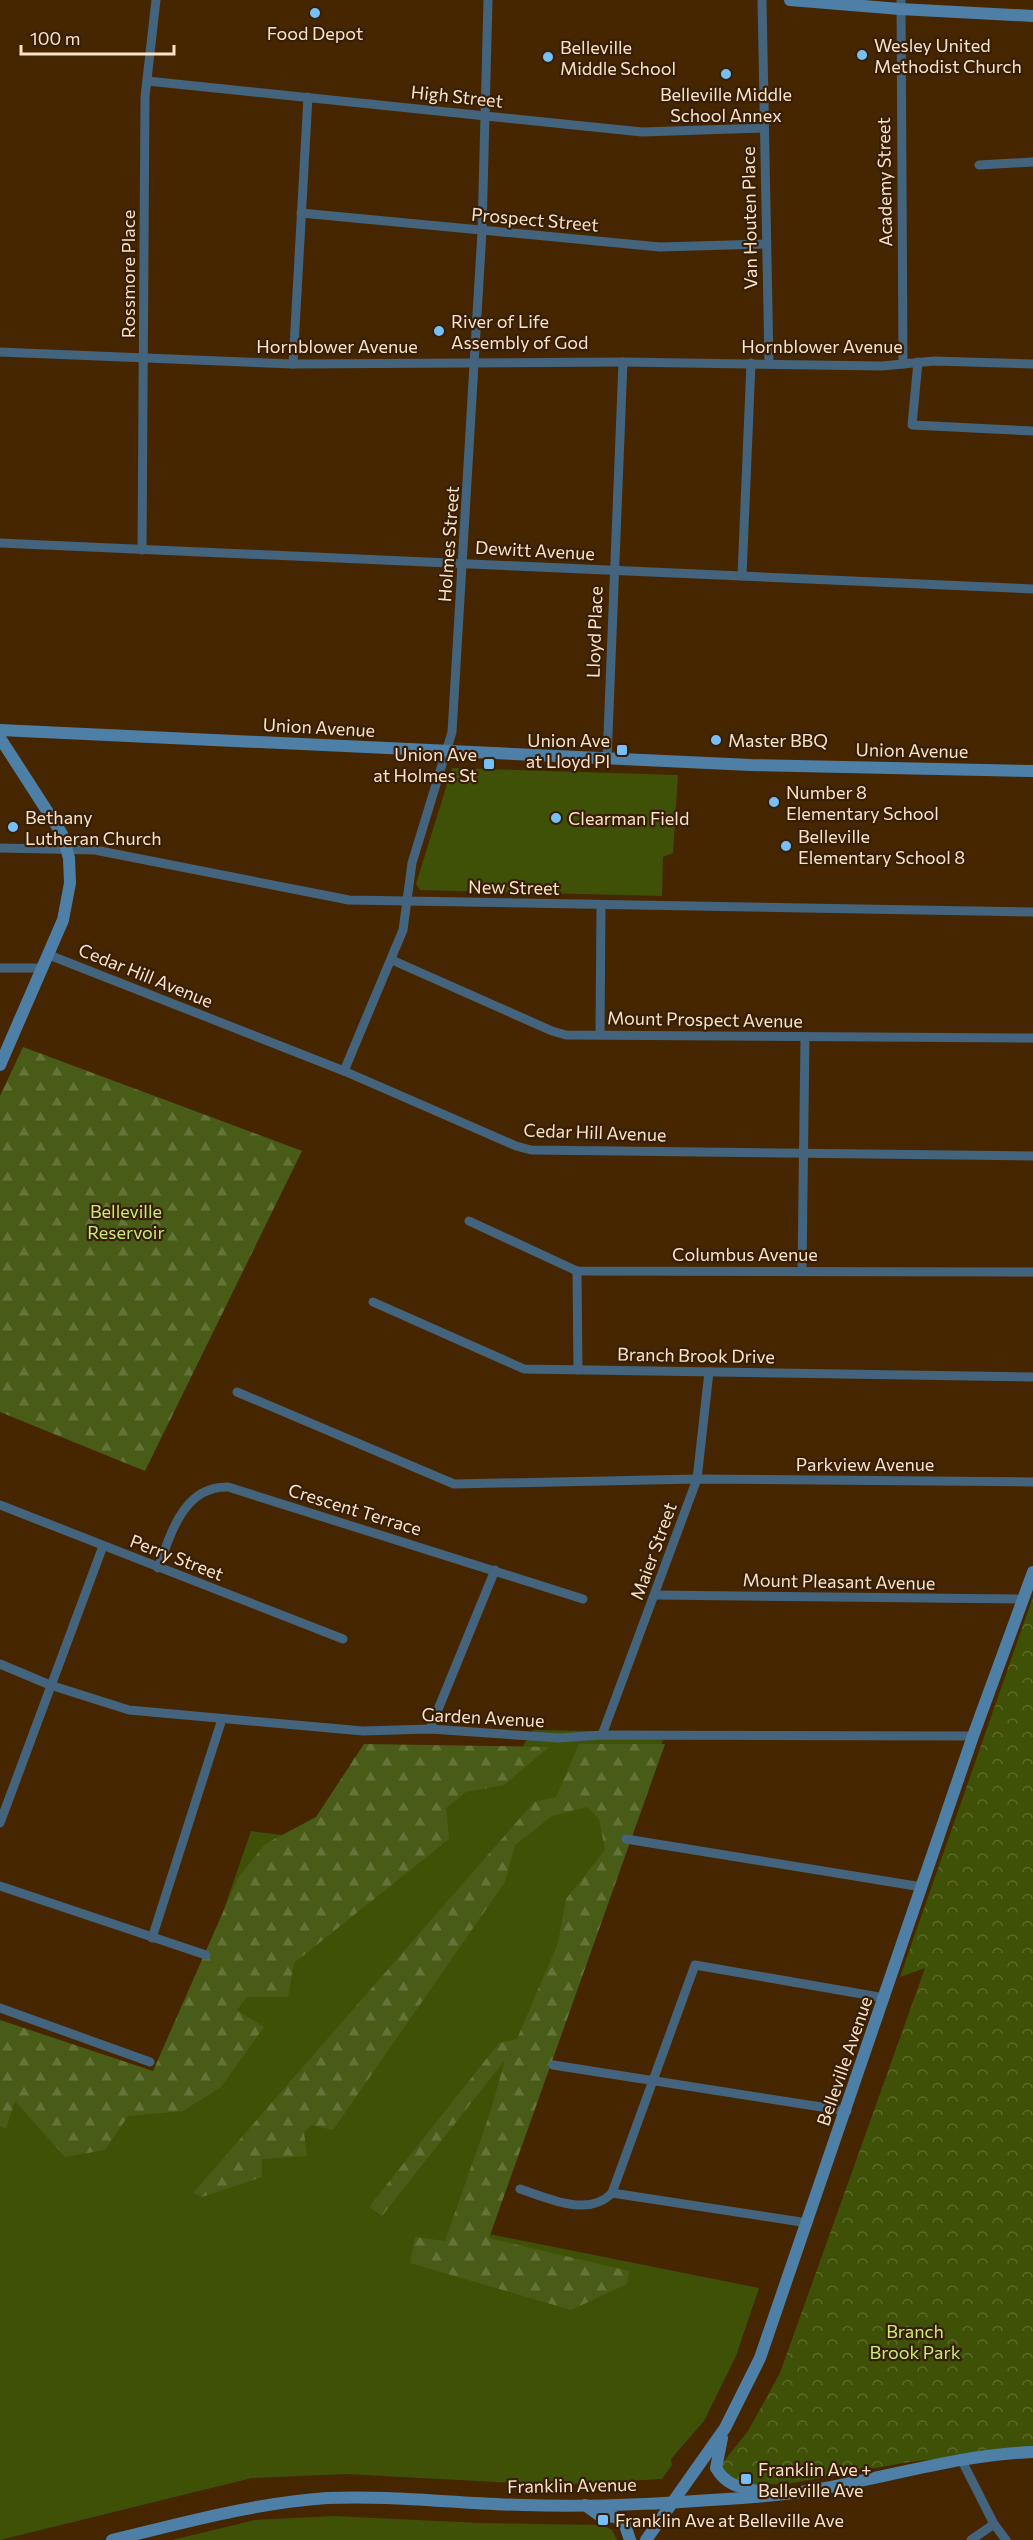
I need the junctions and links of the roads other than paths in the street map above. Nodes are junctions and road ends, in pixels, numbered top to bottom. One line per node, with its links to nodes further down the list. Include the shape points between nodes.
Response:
1 (156, 0): 7 (street, Rossmore Place)
2 (488, 0): 9 (street, Holmes Street)
3 (762, 0): 10 (street, Van Houten Place)
4 (790, 0): 5 (main road)
5 (900, 5): 6 (main road); 24 (street, Academy Street)
6 (1033, 16)
7 (147, 81): 8 (street, High Street); 17 (street, Rossmore Place)
8 (308, 97): 9 (street, High Street); 13 (street)
9 (485, 115): 10 (street, High Street, via 642,132); 14 (street, Holmes Street)
10 (764, 128): 15 (street, Van Houten Place)
11 (1033, 162): 12 (street)
12 (979, 165)
13 (301, 213): 14 (street, Prospect Street); 23 (street)
14 (482, 231): 15 (street, Prospect Street, via 660,248); 20 (street, Holmes Street)
15 (766, 244): 22 (street, Van Houten Place)
16 (0, 352): 17 (street, Hornblower Avenue)
17 (144, 357): 23 (street, Hornblower Avenue); 28 (street, Rossmore Place)
18 (623, 362): 20 (street, Hornblower Avenue); 21 (street, Hornblower Avenue); 30 (street, Lloyd Place)
19 (918, 362): 24 (street, Hornblower Avenue); 25 (street, Hornblower Avenue); 26 (street, via 912,425)
20 (475, 363): 23 (street, Hornblower Avenue); 29 (street, Holmes Street)
21 (751, 363): 22 (street, Hornblower Avenue); 31 (street)
22 (769, 363): 24 (street, Hornblower Avenue)
23 (294, 364)
24 (903, 364)
25 (1033, 364)
26 (1033, 431)
27 (0, 543): 28 (street, Dewitt Avenue)
28 (142, 550): 29 (street, Dewitt Avenue)
29 (463, 563): 30 (street, Dewitt Avenue); 35 (street, Holmes Street, via 452,732)
30 (613, 570): 31 (street, Dewitt Avenue); 36 (street, Lloyd Place)
31 (742, 576): 32 (street, Dewitt Avenue)
32 (1033, 589)
33 (0, 730): 35 (main road, Union Avenue)
34 (0, 738): 39 (main road, via 55,821)
35 (447, 752): 36 (main road, Union Avenue); 40 (street, Holmes Street, via 412,863)
36 (607, 759): 37 (main road, Union Avenue)
37 (1033, 771)
38 (0, 848): 39 (street, New Street)
39 (66, 848): 40 (street, New Street, via 95,850 349,900); 43 (main road, via 69,896)
40 (408, 901): 41 (street, New Street); 44 (street, Holmes Street)
41 (601, 905): 42 (street, New Street); 47 (street)
42 (1033, 912)
43 (49, 955): 46 (main road); 51 (street, Cedar Hill Avenue)
44 (392, 960): 47 (street, Mount Prospect Avenue, via 552,1031); 51 (street, Holmes Street)
45 (0, 968): 46 (street)
46 (43, 968): 50 (main road)
47 (600, 1035): 48 (street, Mount Prospect Avenue)
48 (805, 1037): 49 (street, Mount Prospect Avenue); 52 (street)
49 (1033, 1038)
50 (0, 1065)
51 (344, 1071): 52 (street, Cedar Hill Avenue, via 531,1150)
52 (804, 1154): 53 (street, Cedar Hill Avenue); 55 (street)
53 (1033, 1156)
54 (469, 1221): 56 (street, Columbus Avenue)
55 (802, 1270): 56 (street, Columbus Avenue); 57 (street, Columbus Avenue)
56 (577, 1271): 59 (street)
57 (1033, 1272)
58 (373, 1302): 59 (street, Branch Brook Drive, via 524,1369)
59 (578, 1370): 60 (street, Branch Brook Drive)
60 (709, 1372): 61 (street, Branch Brook Drive); 63 (street, Maier Street)
61 (1033, 1377)
62 (237, 1392): 63 (street, Parkview Avenue, via 454,1484)
63 (697, 1479): 64 (street, Parkview Avenue); 70 (street, Maier Street)
64 (1033, 1482)
65 (0, 1505): 66 (street, Perry Street)
66 (103, 1546): 67 (street, Perry Street); 75 (street)
67 (158, 1568): 68 (street, Crescent Terrace, via 182,1510 209,1491 228,1486); 73 (street, Perry Street)
68 (495, 1570): 71 (street, Crescent Terrace); 77 (street)
69 (1033, 1572): 72 (main road, Belleville Avenue)
70 (655, 1595): 72 (street, Mount Pleasant Avenue); 78 (street, Maier Street)
71 (583, 1599)
72 (1022, 1599): 79 (main road, Belleville Avenue)
73 (343, 1639)
74 (0, 1664): 75 (street, Garden Avenue)
75 (50, 1685): 76 (street, Garden Avenue, via 129,1710); 80 (street)
76 (222, 1719): 77 (street, Garden Avenue, via 363,1731); 84 (street)
77 (430, 1729): 78 (street, Garden Avenue, via 559,1738)
78 (602, 1735): 79 (street, Garden Avenue)
79 (973, 1736): 83 (main road, Belleville Avenue)
80 (0, 1823)
81 (626, 1839): 83 (street)
82 (0, 1886): 84 (street)
83 (922, 1887): 86 (main road, Belleville Avenue)
84 (152, 1938): 85 (street)
85 (206, 1955)
86 (885, 1998): 90 (street, via 695,1965); 91 (main road, Belleville Avenue)
87 (0, 2008): 88 (street)
88 (150, 2062)
89 (553, 2065): 90 (street)
90 (652, 2080): 91 (street); 93 (street)
91 (847, 2111): 94 (main road, Belleville Avenue)
92 (520, 2189): 93 (street, via 581,2205 599,2203)
93 (612, 2193): 94 (street)
94 (808, 2223): 95 (main road, Belleville Avenue, via 760,2358)
95 (725, 2428): 98 (main road, via 716,2468 722,2478 734,2487); 99 (main road, Belleville Avenue)
96 (1033, 2452): 97 (main road, Franklin Avenue)
97 (962, 2461): 98 (main road, Franklin Avenue, via 828,2489); 101 (street)
98 (766, 2496): 99 (main road, Franklin Avenue)
99 (674, 2500): 100 (main road, Franklin Avenue); 104 (main road, Belleville Avenue)
100 (585, 2505): 102 (main road, Franklin Avenue, via 330,2498 249,2507); 103 (main road, via 599,2515 624,2522)
101 (994, 2523): 105 (street); 106 (street)
102 (112, 2540)
103 (630, 2540)
104 (646, 2540)
105 (971, 2540)
106 (1006, 2540)

